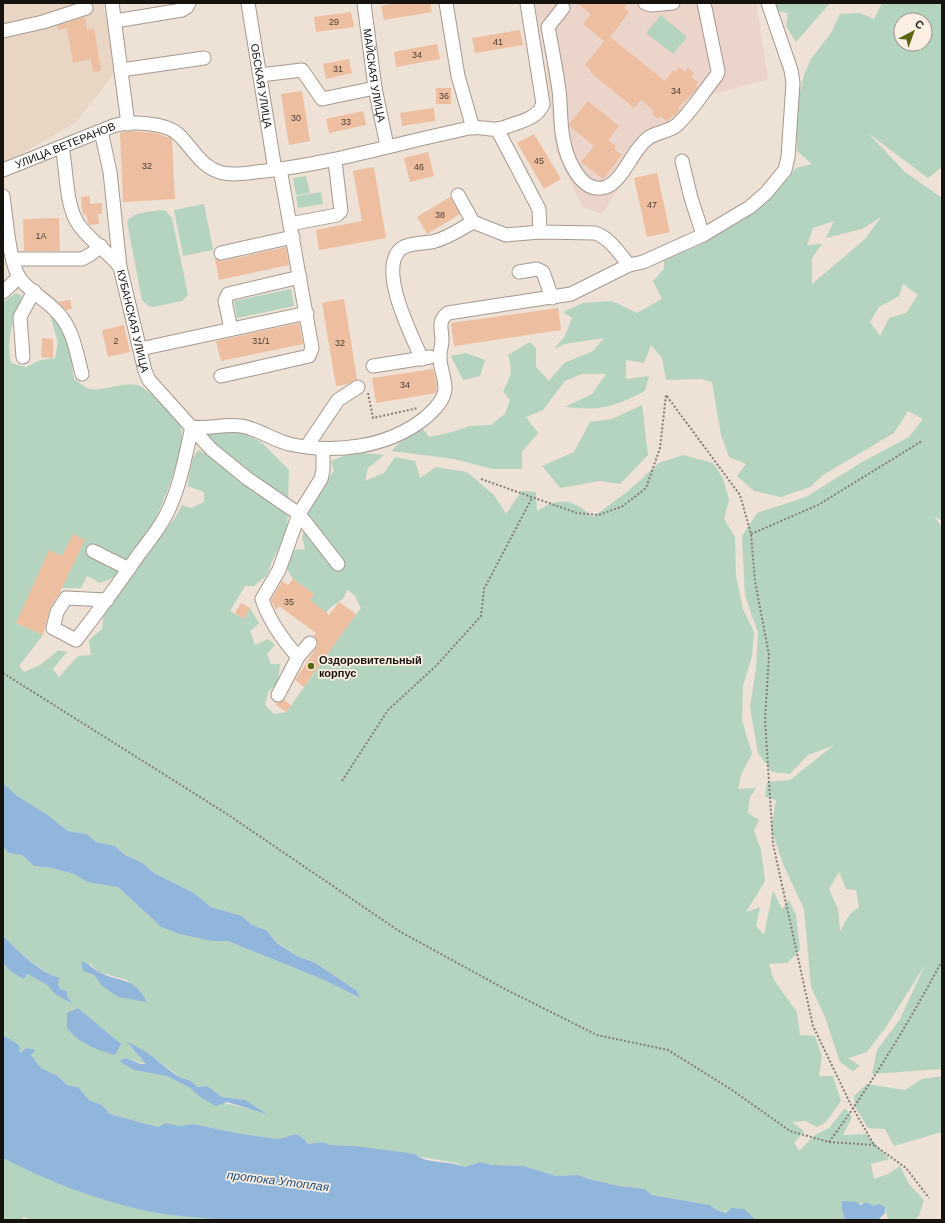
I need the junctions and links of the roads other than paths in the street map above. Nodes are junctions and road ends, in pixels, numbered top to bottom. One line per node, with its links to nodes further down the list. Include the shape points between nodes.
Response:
1 (112, 3): 13 (street)
2 (190, 3): 13 (street, via 182,10)
3 (248, 3): 17 (street, ОБСКАЯ УЛИЦА)
4 (364, 3): 18 (street, МАЙСКАЯ УЛИЦА)
5 (446, 3): 20 (street, via 458,72)
6 (527, 3): 21 (street, УЛИЦА ВЕТЕРАНОВ, via 543,104 540,112 522,122)
7 (645, 3): 8 (street)
8 (673, 3)
9 (704, 3): 12 (street, via 717,75 677,125 646,139 614,181 607,187 600,188 591,187 577,174 563,138 559,91 548,27)
10 (768, 3): 34 (street, via 793,83 785,170 778,181 750,207)
11 (86, 8): 14 (street, via 43,22)
12 (563, 8)
13 (115, 21): 16 (street)
14 (3, 31)
15 (204, 58): 16 (street)
16 (122, 70): 19 (street)
17 (260, 75): 18 (street, via 302,70 322,98); 27 (street, ОБСКАЯ УЛИЦА)
18 (375, 88): 23 (street, МАЙСКАЯ УЛИЦА)
19 (128, 124): 22 (street, УЛИЦА ВЕТЕРАНОВ); 27 (street, УЛИЦА ВЕТЕРАНОВ, via 140,123 173,130 206,166 224,174)
20 (473, 128): 21 (street, УЛИЦА ВЕТЕРАНОВ); 23 (street, УЛИЦА ВЕТЕРАНОВ)
21 (497, 129): 33 (street, via 539,209)
22 (101, 131): 24 (street, УЛИЦА ВЕТЕРАНОВ); 40 (street, via 110,172)
23 (387, 146): 25 (street, УЛИЦА ВЕТЕРАНОВ)
24 (62, 147): 28 (street, УЛИЦА ВЕТЕРАНОВ); 36 (street, КУБАНСКАЯ УЛИЦА, via 73,215 79,226)
25 (335, 161): 27 (street, УЛИЦА ВЕТЕРАНОВ); 32 (street, via 341,211 337,215)
26 (682, 161): 34 (street)
27 (278, 169): 32 (street, ОБСКАЯ УЛИЦА)
28 (3, 170)
29 (458, 195): 31 (street)
30 (3, 196): 38 (street)
31 (474, 222): 33 (street, via 506,235); 52 (street, via 436,241 403,248 396,255 393,268 394,284 404,320)
32 (290, 224): 35 (street, ОБСКАЯ УЛИЦА)
33 (540, 232): 39 (street, via 595,233 603,236)
34 (703, 235): 39 (street, via 643,262)
35 (293, 237): 37 (street); 43 (street, ОБСКАЯ УЛИЦА)
36 (101, 246): 38 (street, via 82,259); 40 (street, КУБАНСКАЯ УЛИЦА)
37 (221, 253)
38 (13, 259): 42 (street)
39 (629, 265): 46 (street, via 570,294)
40 (120, 267): 49 (street, КУБАНСКАЯ УЛИЦА)
41 (519, 272): 46 (street, via 537,269 543,272)
42 (19, 277): 44 (street); 45 (street)
43 (300, 277): 47 (street, ОБСКАЯ УЛИЦА); 48 (street, via 228,294 225,301)
44 (34, 291): 51 (street, via 20,317); 54 (street, via 65,321 70,330)
45 (3, 292)
46 (552, 298): 50 (street, via 448,313 441,322)
47 (307, 313): 48 (street); 55 (street, ОБСКАЯ УЛИЦА, via 312,345 309,356)
48 (231, 329): 49 (street)
49 (140, 349): 57 (street, КУБАНСКАЯ УЛИЦА, via 149,380)
50 (440, 355): 52 (street); 59 (street, via 445,389 443,397 419,423 363,446)
51 (23, 357)
52 (422, 359): 53 (street)
53 (373, 366)
54 (82, 374)
55 (221, 376)
56 (362, 389): 58 (street, via 338,400)
57 (192, 427): 58 (street, via 246,427 276,440); 60 (street, КУБАНСКАЯ УЛИЦА, via 211,449 229,464); 63 (street, via 179,482 165,516)
58 (307, 446): 59 (street)
59 (323, 449): 60 (street, via 321,479)
60 (299, 514): 62 (street, КУБАНСКАЯ УЛИЦА); 66 (street, via 279,570 262,599 284,641)
61 (93, 551): 63 (street)
62 (338, 564)
63 (129, 569): 64 (street)
64 (107, 600)
65 (310, 643): 66 (street)
66 (298, 657): 67 (street)
67 (278, 695)

